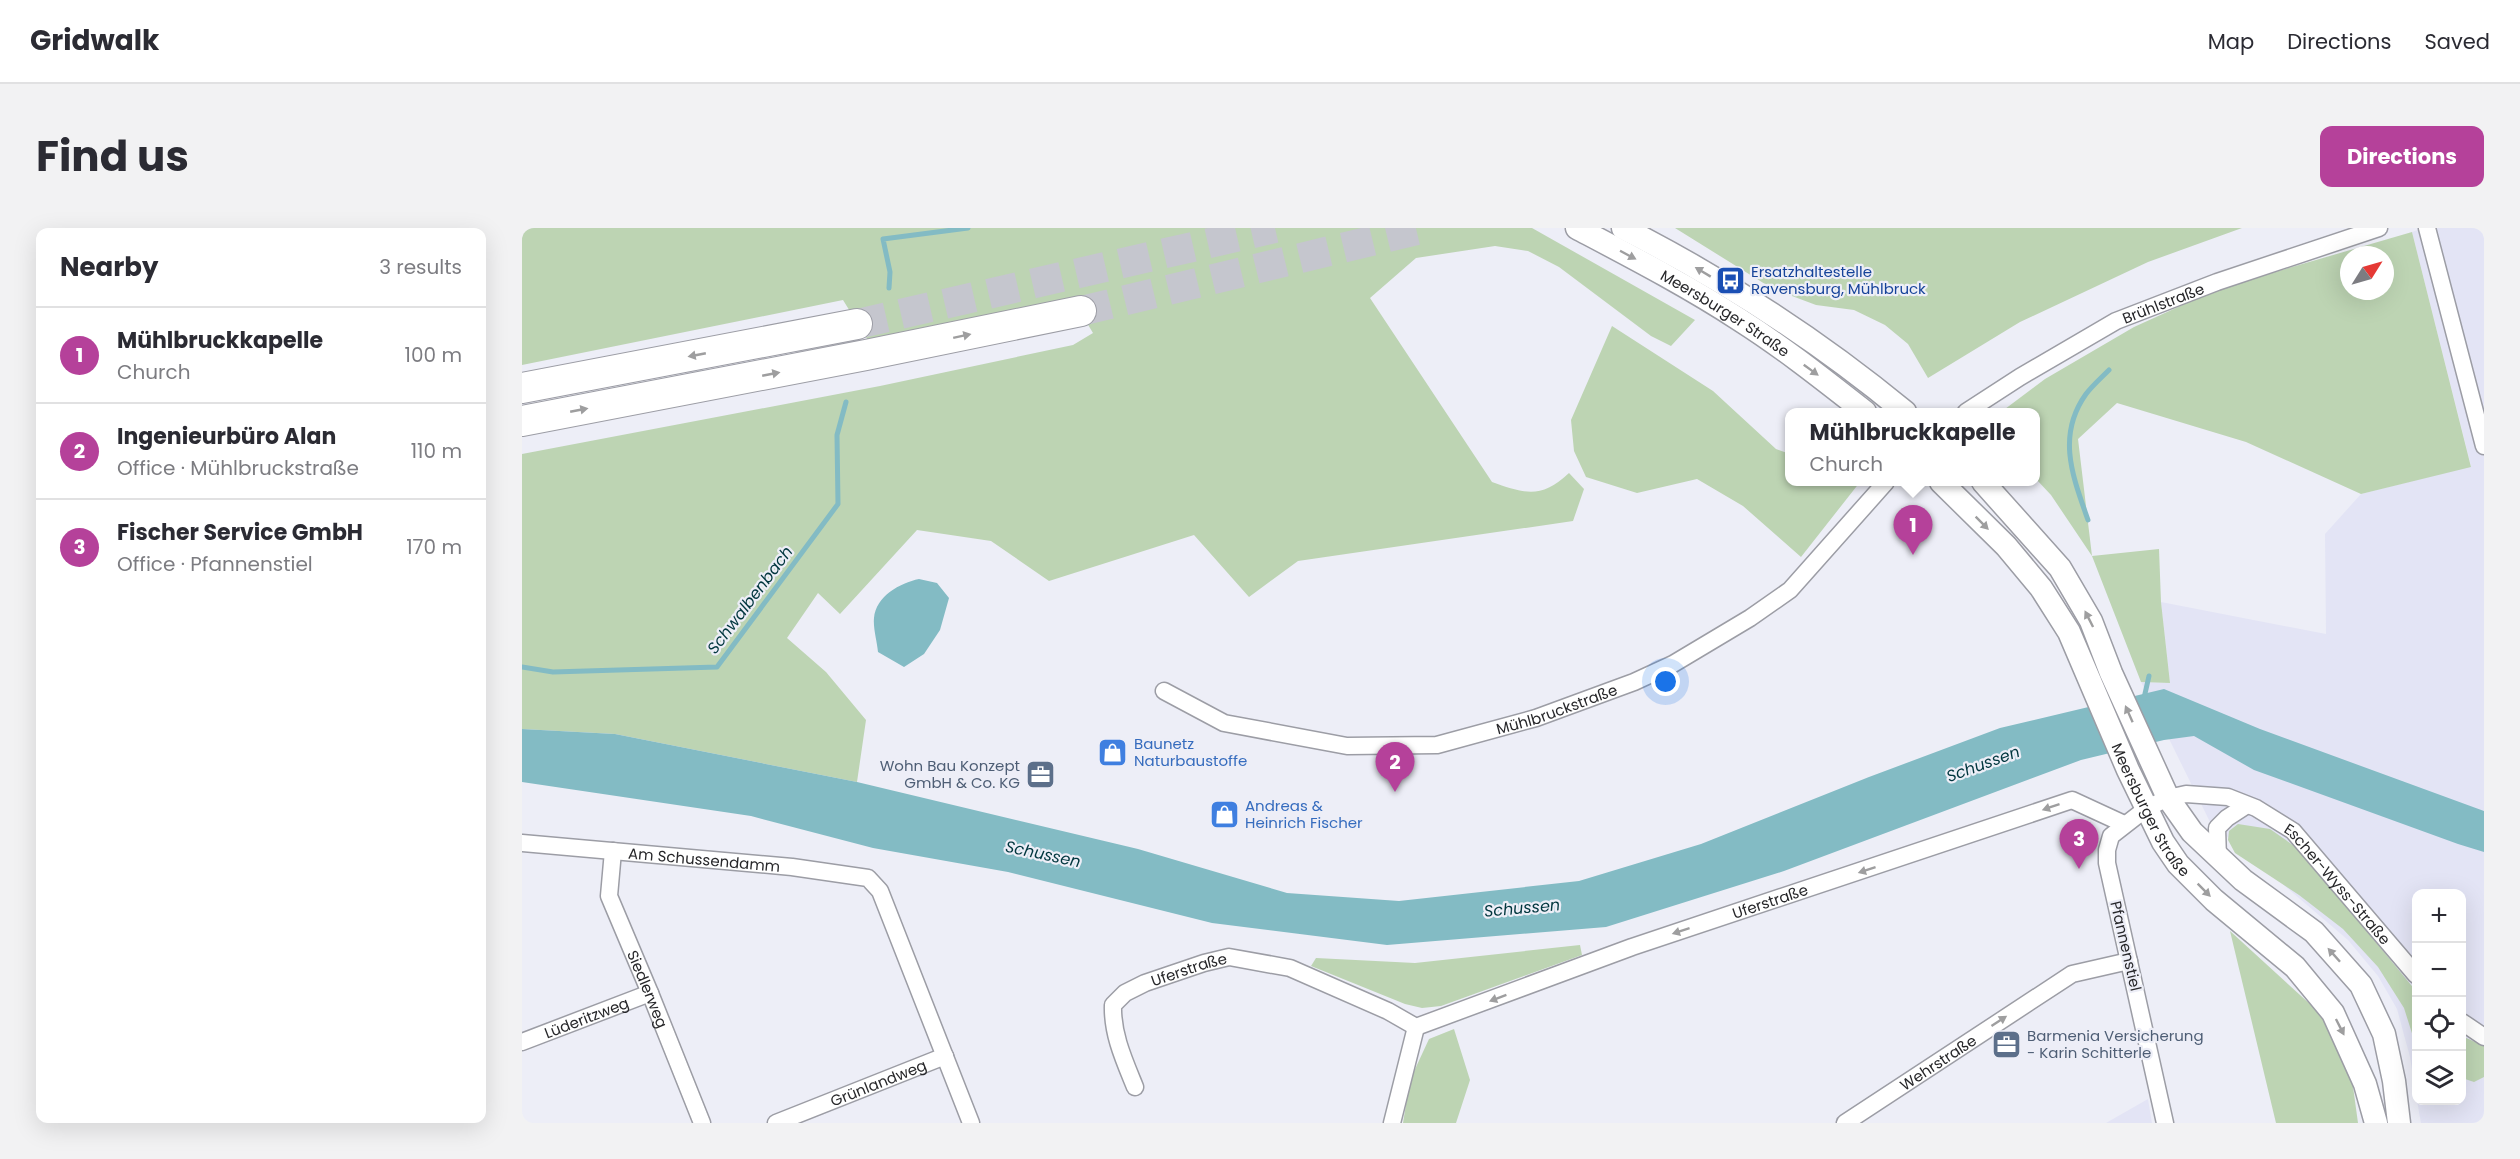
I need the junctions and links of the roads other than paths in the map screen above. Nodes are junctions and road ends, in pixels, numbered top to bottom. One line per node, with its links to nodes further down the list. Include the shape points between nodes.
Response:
1 (1576, 228): 8 (street, Meersburger Straße, one-way to 8, via 1740,319)
2 (1623, 228): 9 (street, Meersburger Straße, one-way to 2, via 1771,313)
3 (2379, 228): 10 (street, Brühlstraße, via 2217,282 2116,321)
4 (2427, 228): 12 (street)
5 (1081, 311): 11 (highway, one-way to 5)
6 (857, 324): 7 (highway, one-way to 7)
7 (522, 388)
8 (1860, 408)
9 (1900, 408)
10 (1972, 408)
11 (522, 421)
12 (2484, 446)
13 (1882, 486): 16 (street, Mühlbruckstraße, via 1791,590 1750,618 1674,664 1536,718 1437,745 1347,746 1224,723)
14 (1945, 486): 19 (street, Meersburger Straße, one-way to 19, via 2006,546 2041,588 2069,632)
15 (1987, 486): 17 (street, Meersburger Straße, one-way to 15, via 2091,621 2060,568)
16 (1164, 691)
17 (2168, 798): 18 (street, Escher-Wyss-Straße, via 2211,795); 19 (street, Pfannenstiel); 23 (street, Meersburger Straße)
18 (2247, 805): 23 (street, via 2217,828); 26 (street, Escher-Wyss-Straße, via 2293,831)
19 (2147, 808): 20 (street, Pfannenstiel); 40 (street, Meersburger Straße, one-way to 40, via 2178,864 2214,900 2295,967 2333,1013 2365,1084)
20 (2124, 824): 25 (street, Pfannenstiel, via 2111,836 2107,863); 29 (street, Uferstraße, one-way to 29, via 2072,800 1632,947)
21 (522, 843): 22 (street, Am Schussendamm)
22 (613, 851): 24 (street, Am Schussendamm, via 868,878); 27 (street, Siedlerweg, via 609,896)
23 (2218, 859): 41 (street, Meersburger Straße, one-way to 23, via 2384,1034 2361,985 2314,932)
24 (880, 891): 32 (street, Grünlandweg)
25 (2129, 961): 38 (street, Wehrstraße, one-way to 25, via 2072,974); 39 (street, Pfannenstiel)
26 (2412, 970)
27 (650, 993): 31 (street, Lüderitzweg); 34 (street, Siedlerweg)
28 (2466, 1025): 30 (street)
29 (1416, 1027): 33 (street, Uferstraße, via 1290,968 1229,957 1145,983 1125,993 1113,1005 1112,1021); 37 (street)
30 (2484, 1037)
31 (522, 1042)
32 (945, 1056): 35 (street, Grünlandweg); 36 (street, Grünlandweg)
33 (1135, 1087)
34 (702, 1123)
35 (777, 1123)
36 (971, 1123)
37 (1392, 1123)
38 (1845, 1123)
39 (2165, 1123)
40 (2372, 1123)
41 (2399, 1123)

